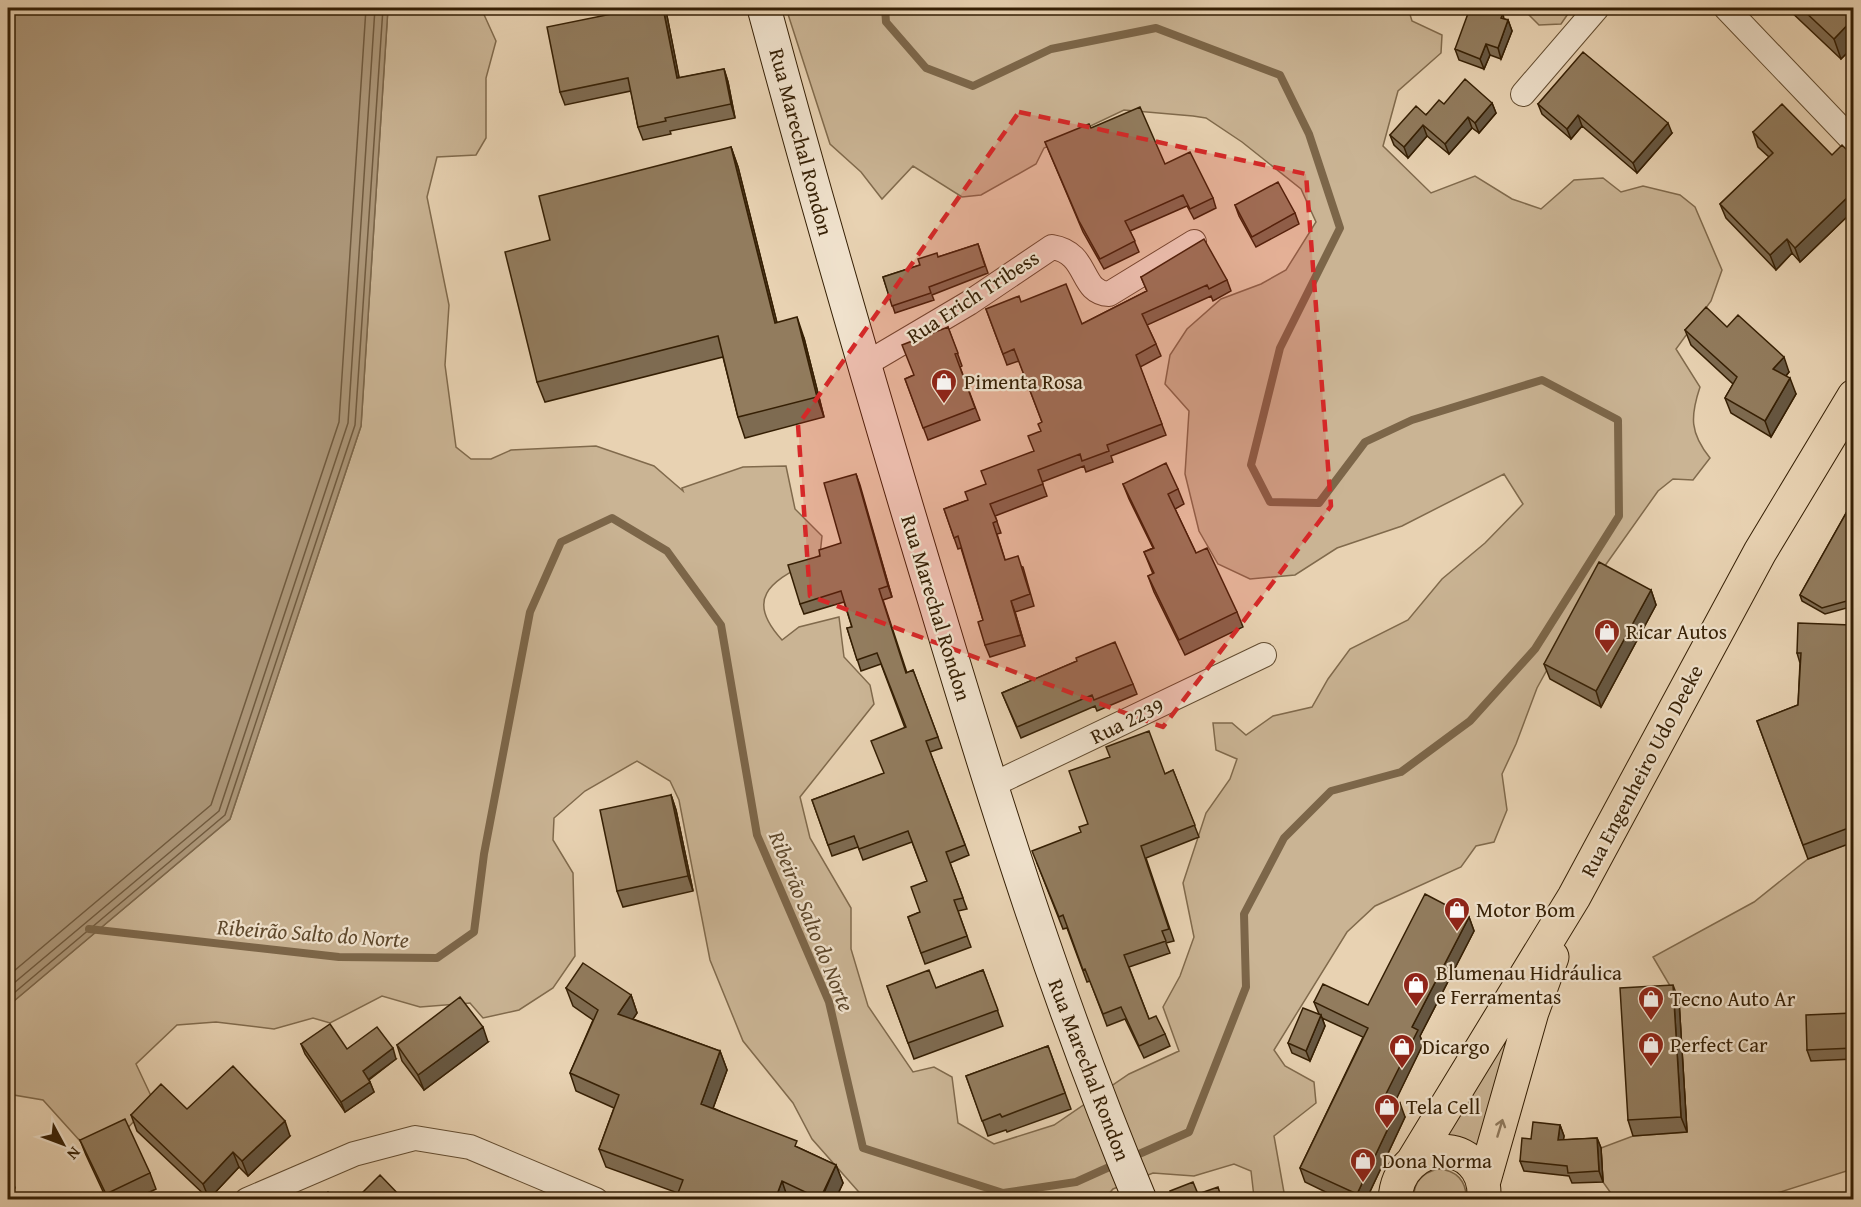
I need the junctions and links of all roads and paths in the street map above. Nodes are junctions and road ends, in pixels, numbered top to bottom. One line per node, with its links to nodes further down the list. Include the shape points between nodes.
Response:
1 (764, 8): 7 (main road, Rua Marechal Rondon)
2 (1598, 8): 4 (street)
3 (1726, 8): 5 (street)
4 (1522, 94)
5 (1854, 142)
6 (1194, 242): 7 (street, Rua Erich Tribess, via 1109,294 1092,288 1077,260 1066,249 1052,247 969,303)
7 (864, 365): 10 (main road, Rua Marechal Rondon)
8 (1854, 396): 11 (main road, Rua Engenheiro Udo Deeke, via 1760,552)
9 (1264, 655): 10 (street, Rua 2239)
10 (990, 786): 13 (main road, Rua Marechal Rondon, via 1038,932)
11 (1574, 897): 12 (main road, Rua Engenheiro Udo Deeke); 14 (main road, Rua Engenheiro Udo Deeke, one-way to 11, via 1532,1012)
12 (1413, 1161): 14 (main road, via 1426,1153 1447,1150 1468,1160); 17 (main road, Rua Engenheiro Udo Deeke, via 1398,1183)
13 (1136, 1191)
14 (1483, 1192)
15 (247, 1200): 16 (street, via 354,1154 415,1138 471,1147)
16 (596, 1200)
17 (1395, 1200)

